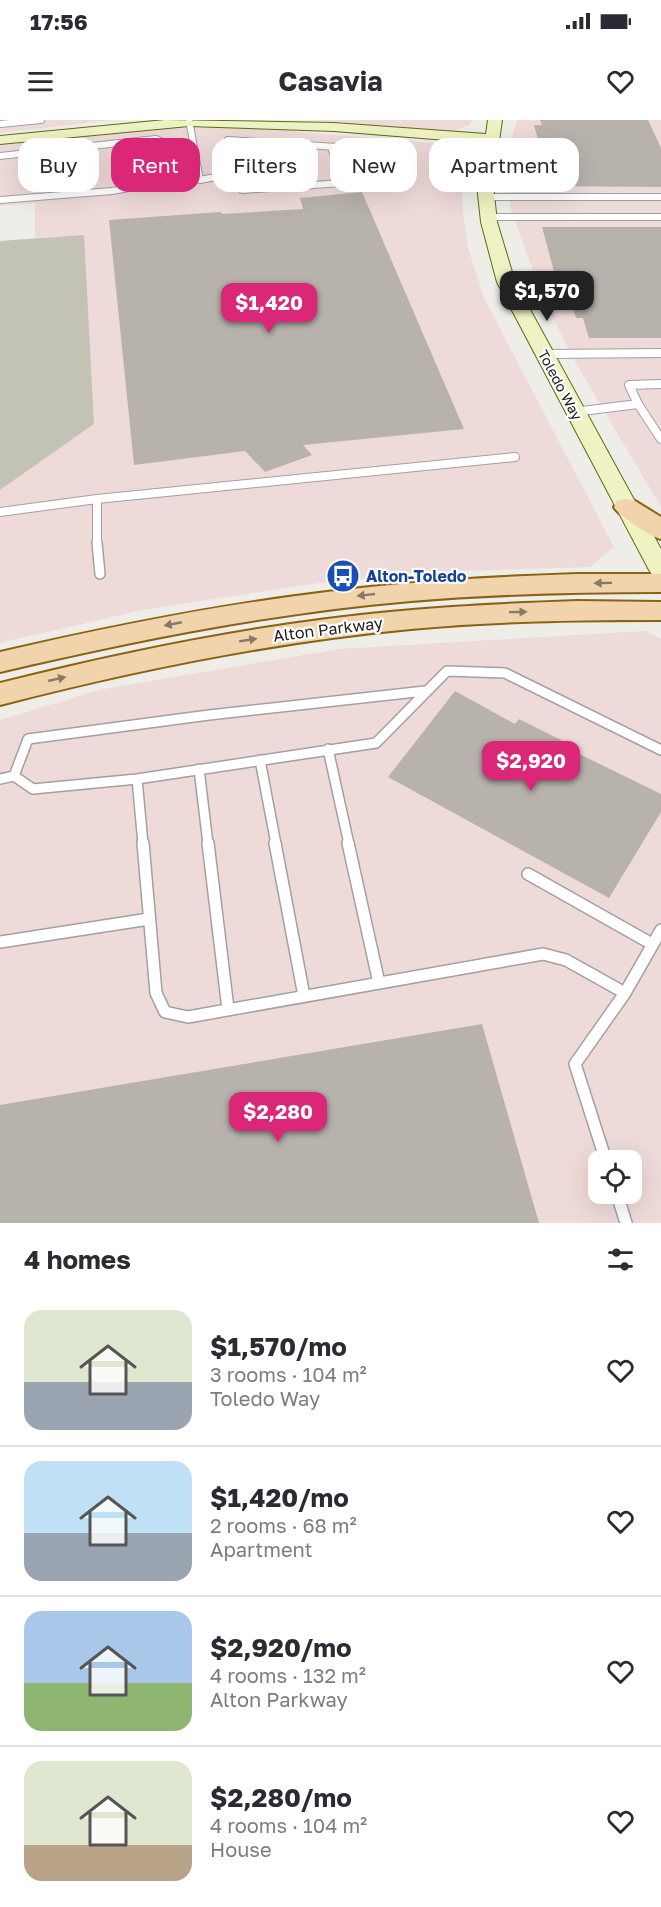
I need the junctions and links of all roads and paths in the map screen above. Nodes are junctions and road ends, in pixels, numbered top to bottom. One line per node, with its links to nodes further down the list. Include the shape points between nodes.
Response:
1 (41, 120): 4 (lane)
2 (495, 120): 7 (main road, Toledo Way)
3 (189, 121): 5 (main road); 8 (main road); 10 (lane, via 200,180)
4 (0, 124)
5 (335, 124): 6 (main road)
6 (480, 138)
7 (490, 138)
8 (0, 140)
9 (0, 156): 14 (lane, via 156,139 161,141 168,181 112,191)
10 (212, 178)
11 (486, 192): 12 (main road, Toledo Way)
12 (486, 197): 13 (lane); 16 (main road, Toledo Way)
13 (661, 197)
14 (0, 200)
15 (661, 217): 16 (lane)
16 (489, 218): 18 (main road, Toledo Way, via 506,282)
17 (661, 353): 18 (lane)
18 (543, 354): 21 (main road, Toledo Way)
19 (661, 384): 20 (lane, via 629,384)
20 (638, 404): 21 (lane); 22 (lane)
21 (574, 412): 25 (main road, Toledo Way)
22 (661, 439)
23 (515, 457): 24 (lane)
24 (97, 499): 26 (lane); 29 (lane)
25 (626, 507): 27 (main road); 28 (main road, Toledo Way)
26 (0, 512)
27 (661, 531)
28 (661, 570)
29 (100, 574)
30 (661, 583): 32 (main road, Alton Parkway, one-way to 32, via 475,586 332,599 199,619)
31 (661, 611): 34 (main road, Alton Parkway, one-way to 31, via 171,654 347,626 459,614)
32 (0, 662)
33 (425, 692): 35 (lane, via 376,743); 36 (lane, via 447,671 505,673); 39 (lane, via 209,715 28,740)
34 (0, 694)
35 (328, 749): 37 (lane); 47 (lane)
36 (661, 750)
37 (260, 760): 38 (lane); 49 (lane)
38 (199, 769): 41 (lane); 50 (lane)
39 (14, 776): 40 (lane); 41 (lane, via 33,789)
40 (0, 779)
41 (137, 779): 43 (lane)
42 (528, 874): 46 (lane)
43 (149, 919): 45 (lane); 50 (lane, via 156,993 165,1012 188,1017)
44 (661, 930): 46 (lane)
45 (0, 942)
46 (652, 944): 48 (lane)
47 (379, 983): 48 (lane, via 543,954 566,960); 49 (lane)
48 (624, 993): 51 (lane, via 575,1064)
49 (304, 996): 50 (lane)
50 (228, 1009)
51 (602, 1150)
52 (620, 1204): 53 (lane)
53 (626, 1223)

